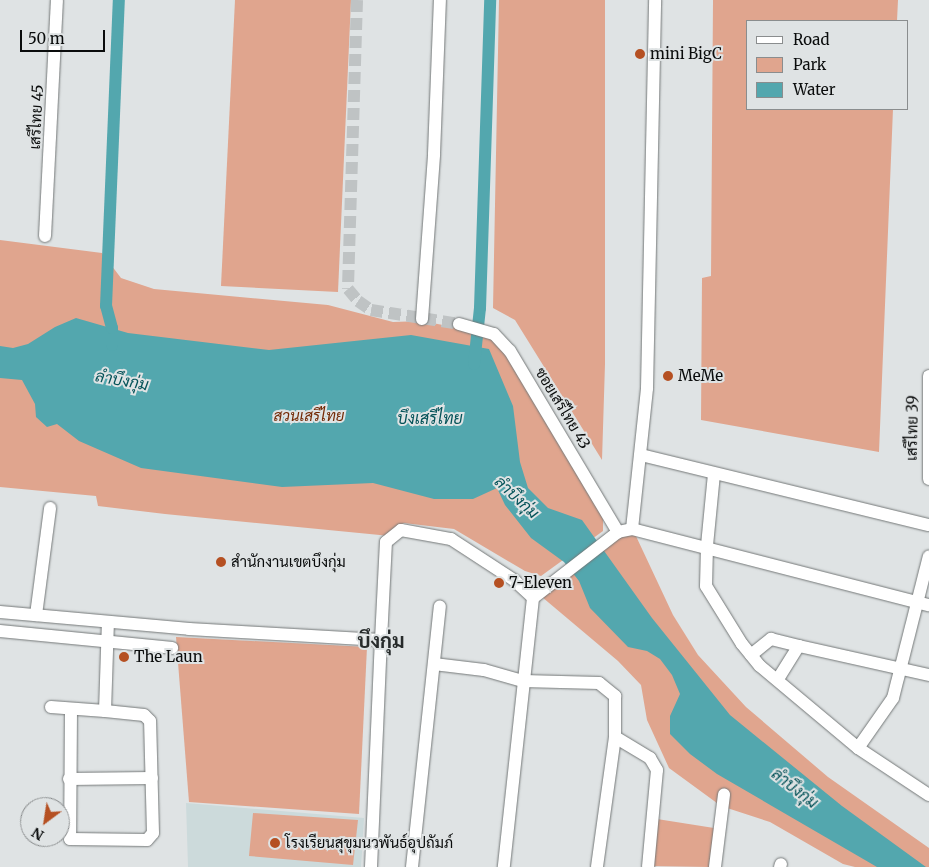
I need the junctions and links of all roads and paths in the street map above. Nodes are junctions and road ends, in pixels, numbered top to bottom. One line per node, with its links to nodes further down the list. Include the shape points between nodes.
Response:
1 (57, 0): 4 (street, เสรีไทย 45)
2 (440, 0): 5 (street, via 434,154)
3 (655, 0): 8 (street, via 649,325)
4 (45, 236)
5 (422, 319)
6 (460, 324): 14 (street, ซอยเสรีไทย 43, via 494,334 510,350)
7 (929, 376): 10 (street, เสรีไทย 39)
8 (641, 455): 9 (street); 13 (street)
9 (714, 474): 12 (street); 15 (street)
10 (929, 479)
11 (50, 508): 21 (street)
12 (929, 525)
13 (632, 529): 14 (street); 15 (street)
14 (618, 532): 17 (street)
15 (707, 546): 18 (street); 28 (street, via 706,586)
16 (929, 556): 18 (street)
17 (533, 598): 24 (street, via 514,580 451,539 401,530 386,542 384,551); 33 (street)
18 (923, 603): 30 (street)
19 (440, 607): 29 (street)
20 (0, 612): 21 (street)
21 (36, 615): 22 (street)
22 (108, 622): 24 (street); 25 (street)
23 (0, 631): 25 (street)
24 (381, 640): 43 (street)
25 (110, 642): 27 (street); 36 (street)
26 (799, 646): 28 (street, via 772,639); 30 (street); 32 (street)
27 (172, 648)
28 (751, 655): 32 (street)
29 (434, 664): 33 (street, via 484,670); 44 (street)
30 (900, 668): 31 (street); 38 (street, via 888,709)
31 (929, 675)
32 (778, 679): 38 (street)
33 (523, 681): 37 (street, via 599,683 617,702); 45 (street)
34 (51, 708): 35 (street)
35 (71, 708): 36 (street); 40 (street)
36 (105, 711): 39 (street, via 149,717)
37 (615, 737): 46 (street); 47 (street, via 650,758 658,770)
38 (858, 748): 41 (street)
39 (152, 778): 40 (street); 40 (street, via 153,833 152,838 143,842 70,839)
40 (69, 779)
41 (929, 795)
42 (724, 796): 48 (street)
43 (371, 867)
44 (412, 867)
45 (504, 867)
46 (597, 867)
47 (648, 867)
48 (714, 867)

